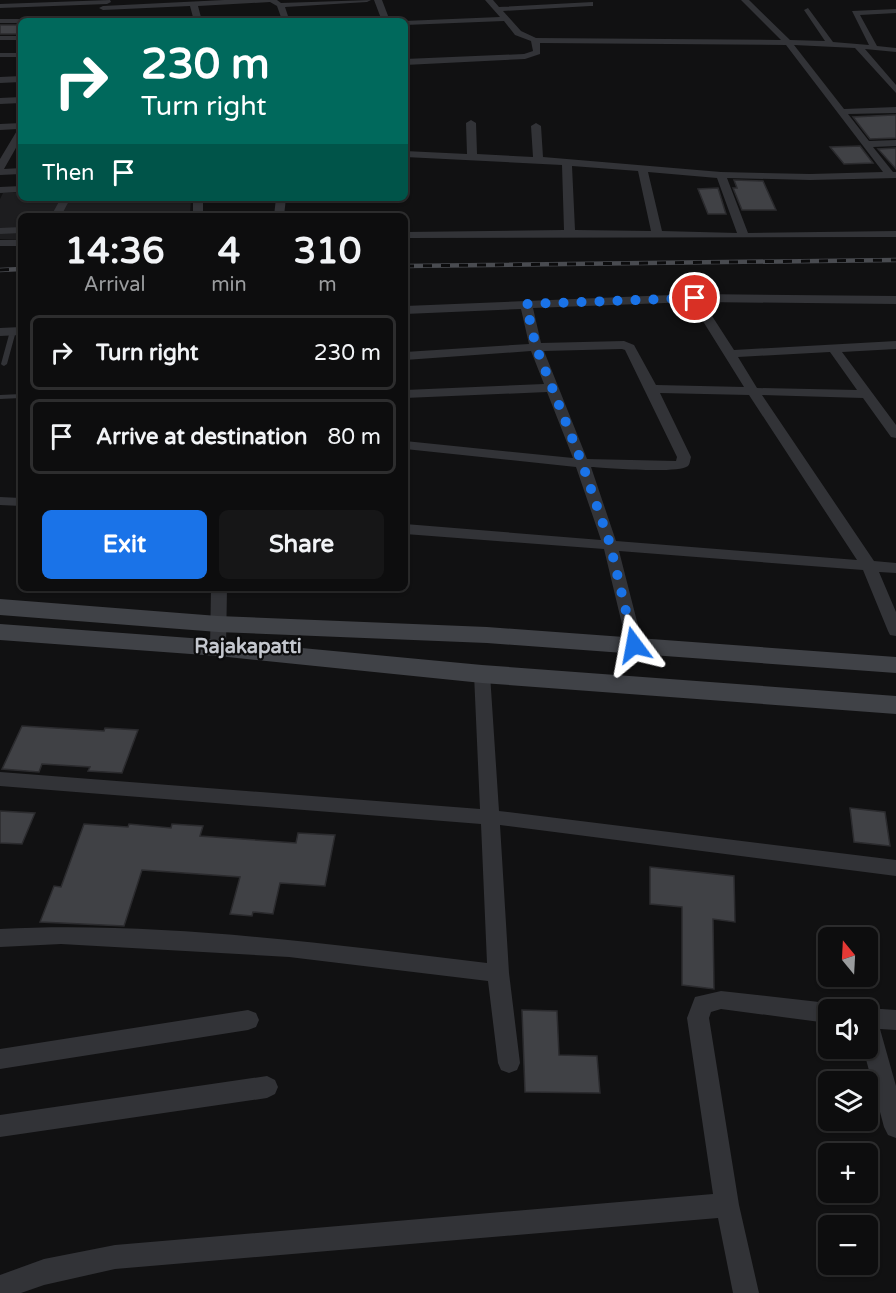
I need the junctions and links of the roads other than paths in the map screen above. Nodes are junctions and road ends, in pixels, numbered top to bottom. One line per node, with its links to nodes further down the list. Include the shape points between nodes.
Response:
1 (368, 0): 9 (street)
2 (378, 0): 17 (street)
3 (489, 0): 11 (street)
4 (745, 0): 25 (street)
5 (221, 2): 8 (street); 9 (street, via 272,0)
6 (106, 3): 8 (street); 10 (street); 14 (street)
7 (590, 4): 11 (street)
8 (194, 5): 15 (street)
9 (279, 5): 16 (street)
10 (0, 6)
11 (497, 9): 18 (street)
12 (808, 10): 26 (street)
13 (896, 11): 28 (street, via 855,13)
14 (96, 18)
15 (197, 18)
16 (285, 18)
17 (385, 18)
18 (505, 18): 21 (street); 24 (street, via 518,33)
19 (0, 21): 20 (street)
20 (18, 21)
21 (408, 23)
22 (0, 38): 23 (street)
23 (18, 38)
24 (536, 40): 25 (street); 32 (street, via 537,52 525,56)
25 (787, 41): 26 (street); 39 (street)
26 (829, 42): 27 (street)
27 (857, 45): 28 (street); 35 (street)
28 (874, 47): 29 (street)
29 (896, 50)
30 (0, 55): 31 (street)
31 (18, 55)
32 (408, 62)
33 (18, 79): 34 (street)
34 (0, 80)
35 (896, 90)
36 (18, 100): 37 (street)
37 (0, 101)
38 (896, 110): 39 (street)
39 (842, 112): 46 (street)
40 (471, 123): 48 (street)
41 (0, 126): 42 (street)
42 (18, 126)
43 (536, 126): 49 (street)
44 (896, 143): 46 (street)
45 (17, 144): 51 (street)
46 (869, 144): 56 (street)
47 (408, 154): 48 (street)
48 (472, 157): 49 (street)
49 (538, 160): 50 (street)
50 (567, 162): 52 (street); 61 (street)
51 (0, 167)
52 (643, 170): 55 (street); 62 (street)
53 (18, 171): 54 (street)
54 (0, 172)
55 (721, 175): 56 (street); 65 (street)
56 (893, 175)
57 (18, 189): 58 (street)
58 (0, 190)
59 (18, 230): 60 (street)
60 (0, 231)
61 (570, 233): 62 (street); 64 (street)
62 (657, 234): 65 (street)
63 (896, 234): 65 (street)
64 (408, 235)
65 (744, 236)
66 (0, 243): 67 (street)
67 (18, 243)
68 (695, 298): 69 (street); 70 (street); 77 (street)
69 (891, 300): 72 (street)
70 (526, 304): 71 (street); 75 (street)
71 (408, 310)
72 (896, 312)
73 (11, 332): 79 (lane)
74 (896, 345): 76 (street)
75 (536, 347): 78 (street); 80 (street); 81 (street, via 624,345 630,348)
76 (833, 348): 77 (street); 84 (street)
77 (730, 354): 82 (street)
78 (408, 356)
79 (4, 364)
80 (552, 388): 83 (street); 89 (street)
81 (652, 389): 82 (street); 89 (street, via 684,457 683,463)
82 (753, 391): 84 (street); 94 (street)
83 (408, 394)
84 (866, 394): 87 (street)
85 (18, 396): 86 (lane)
86 (0, 397)
87 (896, 434)
88 (408, 445): 89 (street)
89 (582, 463): 93 (street)
90 (0, 501): 91 (street)
91 (18, 502)
92 (408, 529): 93 (street)
93 (610, 544): 94 (street); 101 (street)
94 (869, 566): 95 (street); 98 (street)
95 (896, 568)
96 (219, 591): 100 (street)
97 (0, 608): 100 (main road)
98 (896, 631)
99 (0, 632): 100 (main road)
100 (218, 636): 101 (main road, via 487,635); 103 (main road)
101 (634, 645): 102 (main road)
102 (896, 664)
103 (482, 674): 104 (main road); 106 (street)
104 (896, 705)
105 (0, 779): 106 (street)
106 (491, 817): 107 (street); 109 (street)
107 (896, 868)
108 (0, 938): 109 (street, via 61,935 290,948)
109 (498, 973): 116 (street)
110 (818, 1012): 120 (street, via 721,1000 703,1004 698,1018)
111 (248, 1020): 114 (street)
112 (878, 1020): 113 (street)
113 (896, 1020)
114 (0, 1059)
115 (878, 1059): 119 (street)
116 (508, 1063)
117 (267, 1087): 118 (street)
118 (0, 1125)
119 (896, 1127)
120 (727, 1205): 121 (street, via 115,1257 44,1272); 122 (street)
121 (0, 1288)
122 (746, 1293)

